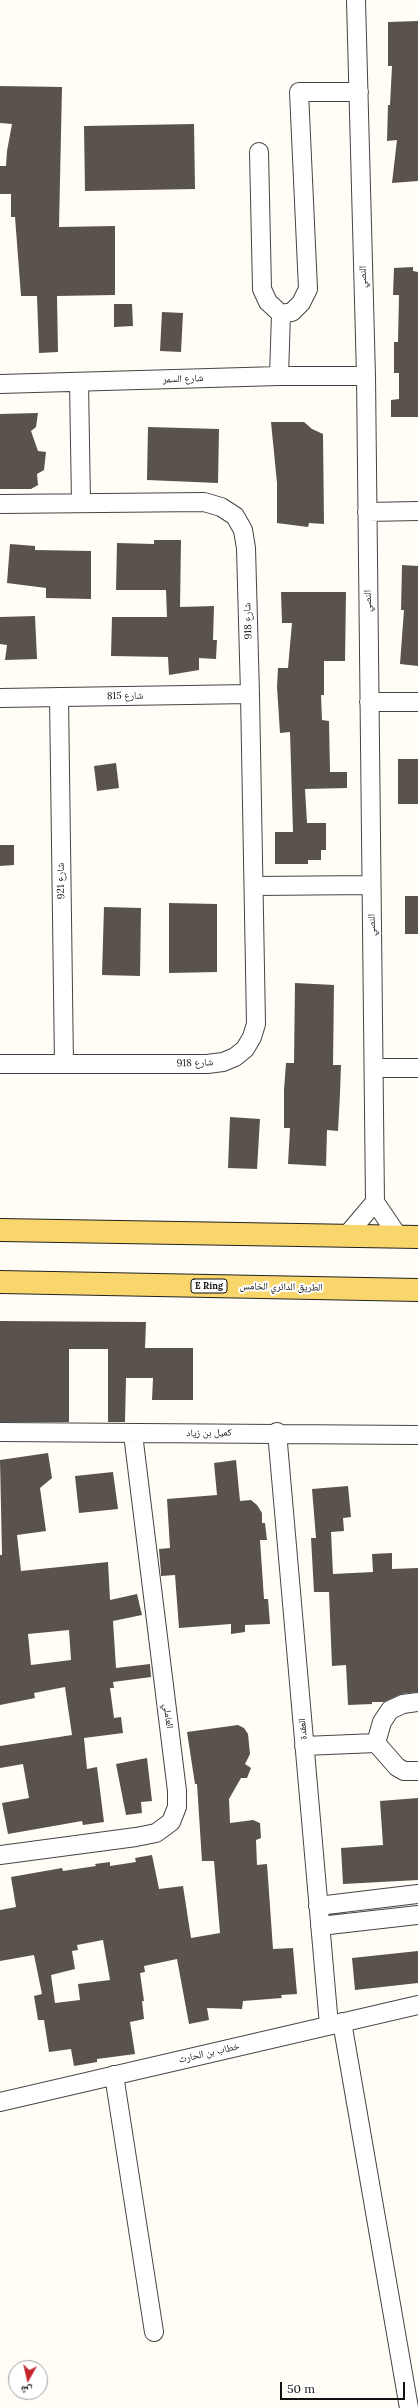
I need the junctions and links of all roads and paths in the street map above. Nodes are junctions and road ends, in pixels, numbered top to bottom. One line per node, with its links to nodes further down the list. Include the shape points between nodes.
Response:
1 (356, 0): 2 (street, النصي)
2 (359, 92): 4 (street, via 299,92 308,289 301,303 292,312); 6 (street, النصي)
3 (259, 152): 4 (street, via 262,289 268,302)
4 (281, 314): 5 (street)
5 (278, 376): 6 (street, شارع السمر); 7 (street, شارع السمر)
6 (366, 376): 12 (street, النصي)
7 (79, 382): 8 (street, شارع السمر); 9 (street)
8 (0, 384)
9 (81, 503): 10 (street, شارع 918); 13 (street, شارع 918, via 204,502 221,507 235,516 243,530 246,548)
10 (0, 504)
11 (418, 511): 12 (street)
12 (367, 512): 16 (street, النصي)
13 (250, 694): 14 (street, شارع 815); 19 (street, شارع 918)
14 (59, 697): 15 (street, شارع 815); 21 (street, شارع 921)
15 (0, 698)
16 (369, 702): 17 (street); 18 (street, النصي)
17 (418, 702)
18 (371, 885): 19 (street); 22 (street, النصي)
19 (254, 886): 21 (street, شارع 918, via 256,1024 245,1048 235,1057 207,1064)
20 (0, 1064): 21 (street, شارع 918)
21 (64, 1064)
22 (375, 1068): 23 (street); 24 (street, النصي)
23 (418, 1068)
24 (375, 1202): 26 (street); 27 (street)
25 (0, 1230): 26 (main road)
26 (347, 1235): 27 (main road)
27 (408, 1236)
28 (0, 1282): 29 (main road, الطريق الدائري الخامس / E Ring)
29 (418, 1290)
30 (0, 1432): 32 (street, كميل بن زياد)
31 (277, 1432): 32 (street, كميل بن زياد); 33 (street, كميل بن زياد); 36 (street, العقدة)
32 (133, 1434): 38 (street, العاملي, via 177,1807 171,1822 156,1832 136,1837)
33 (418, 1434)
34 (418, 1702): 35 (street, via 403,1704 390,1710 382,1722)
35 (376, 1743): 36 (street); 37 (street, via 397,1767)
36 (304, 1746): 40 (street, العقدة)
37 (418, 1771)
38 (0, 1855)
39 (418, 1894): 40 (street)
40 (318, 1906): 42 (street, العقدة)
41 (418, 1915): 42 (street)
42 (320, 1926): 44 (street, العقدة)
43 (418, 2004): 44 (street, خطاب بن الحارث)
44 (335, 2024): 45 (street, خطاب بن الحارث); 48 (street, العقدة)
45 (114, 2075): 46 (street, خطاب بن الحارث); 47 (street)
46 (0, 2102)
47 (154, 2332)
48 (409, 2408)

